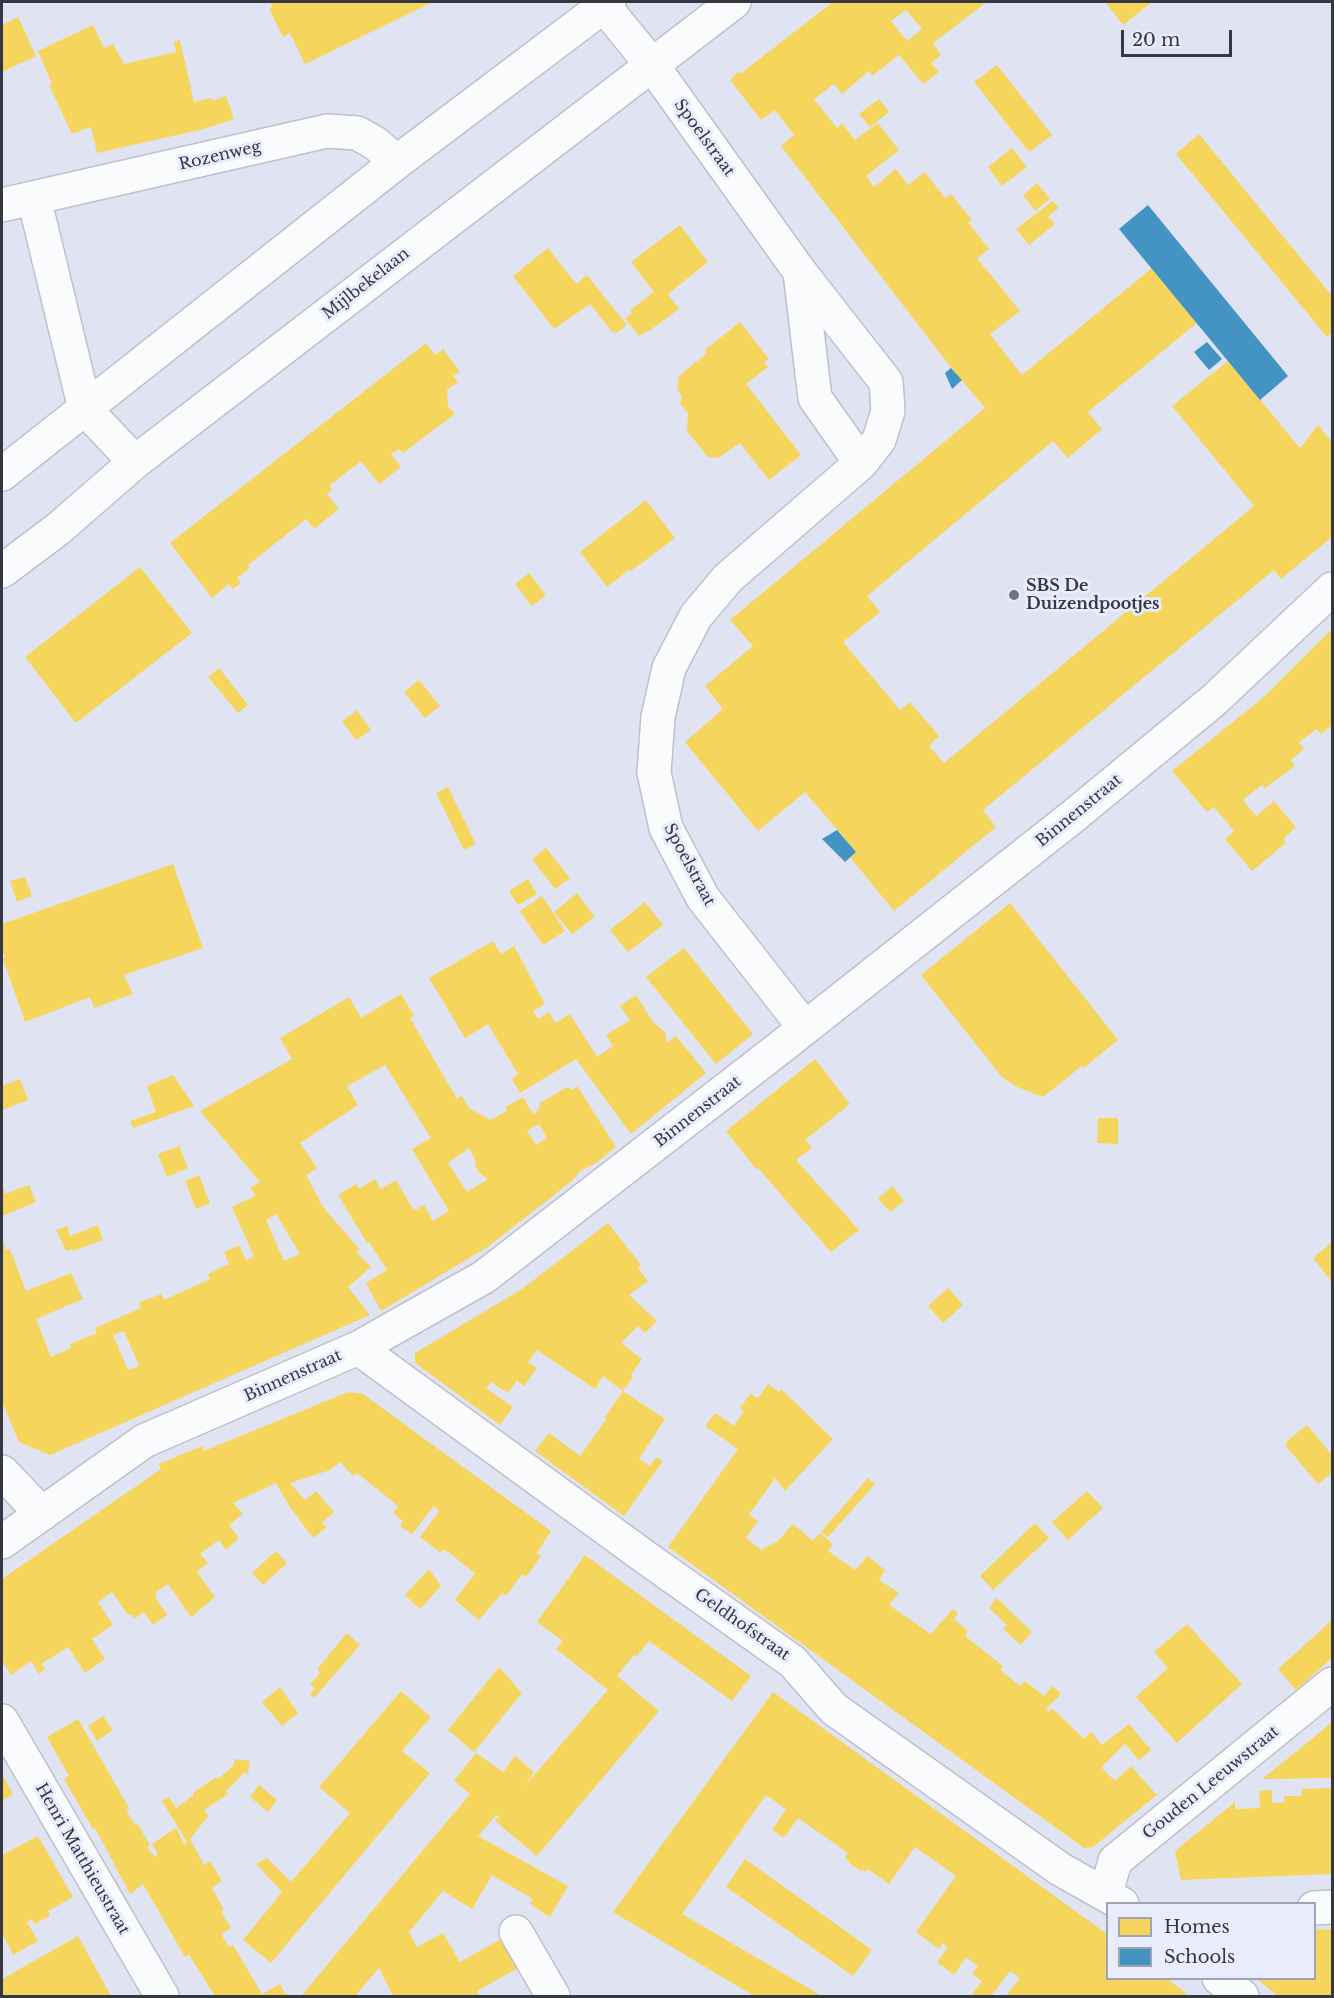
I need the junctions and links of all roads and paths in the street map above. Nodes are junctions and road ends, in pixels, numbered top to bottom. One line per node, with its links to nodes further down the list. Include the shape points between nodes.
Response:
1 (734, 2): 3 (street, Mijlbekelaan)
2 (606, 4): 3 (street, Spoelstraat); 4 (street)
3 (652, 65): 7 (street, Spoelstraat); 9 (street, Mijlbekelaan)
4 (397, 162): 5 (street, Rozenweg, via 357,132 327,131); 8 (street)
5 (34, 198): 6 (street, Rozenweg); 8 (street)
6 (2, 205)
7 (800, 272): 10 (street, Spoelstraat, via 814,398); 10 (street, Spoelstraat, via 886,382 888,411 879,440)
8 (85, 409): 9 (street); 11 (street)
9 (135, 462): 12 (street, Mijlbekelaan, via 58,529)
10 (861, 463): 14 (street, Spoelstraat, via 728,578 696,616 669,668 658,717 654,773 666,828 703,898)
11 (2, 474)
12 (2, 571)
13 (1332, 589): 14 (street, Binnenstraat, via 1214,700)
14 (805, 1028): 15 (street, Binnenstraat, via 484,1277)
15 (358, 1348): 17 (street, Binnenstraat, via 144,1442); 21 (street, Geldhofstraat, via 794,1662 834,1709 1060,1869)
16 (2, 1472): 17 (street)
17 (42, 1514): 18 (street, Binnenstraat)
18 (2, 1542)
19 (1332, 1684): 21 (street, Gouden Leeuwstraat, via 1115,1862)
20 (2, 1721): 26 (street, Henri Matthieustraat)
21 (1114, 1898)
22 (1332, 1907): 23 (street)
23 (1316, 1908)
24 (516, 1932): 27 (street)
25 (1222, 1980): 28 (street)
26 (162, 1996)
27 (553, 1996)
28 (1242, 1996)

